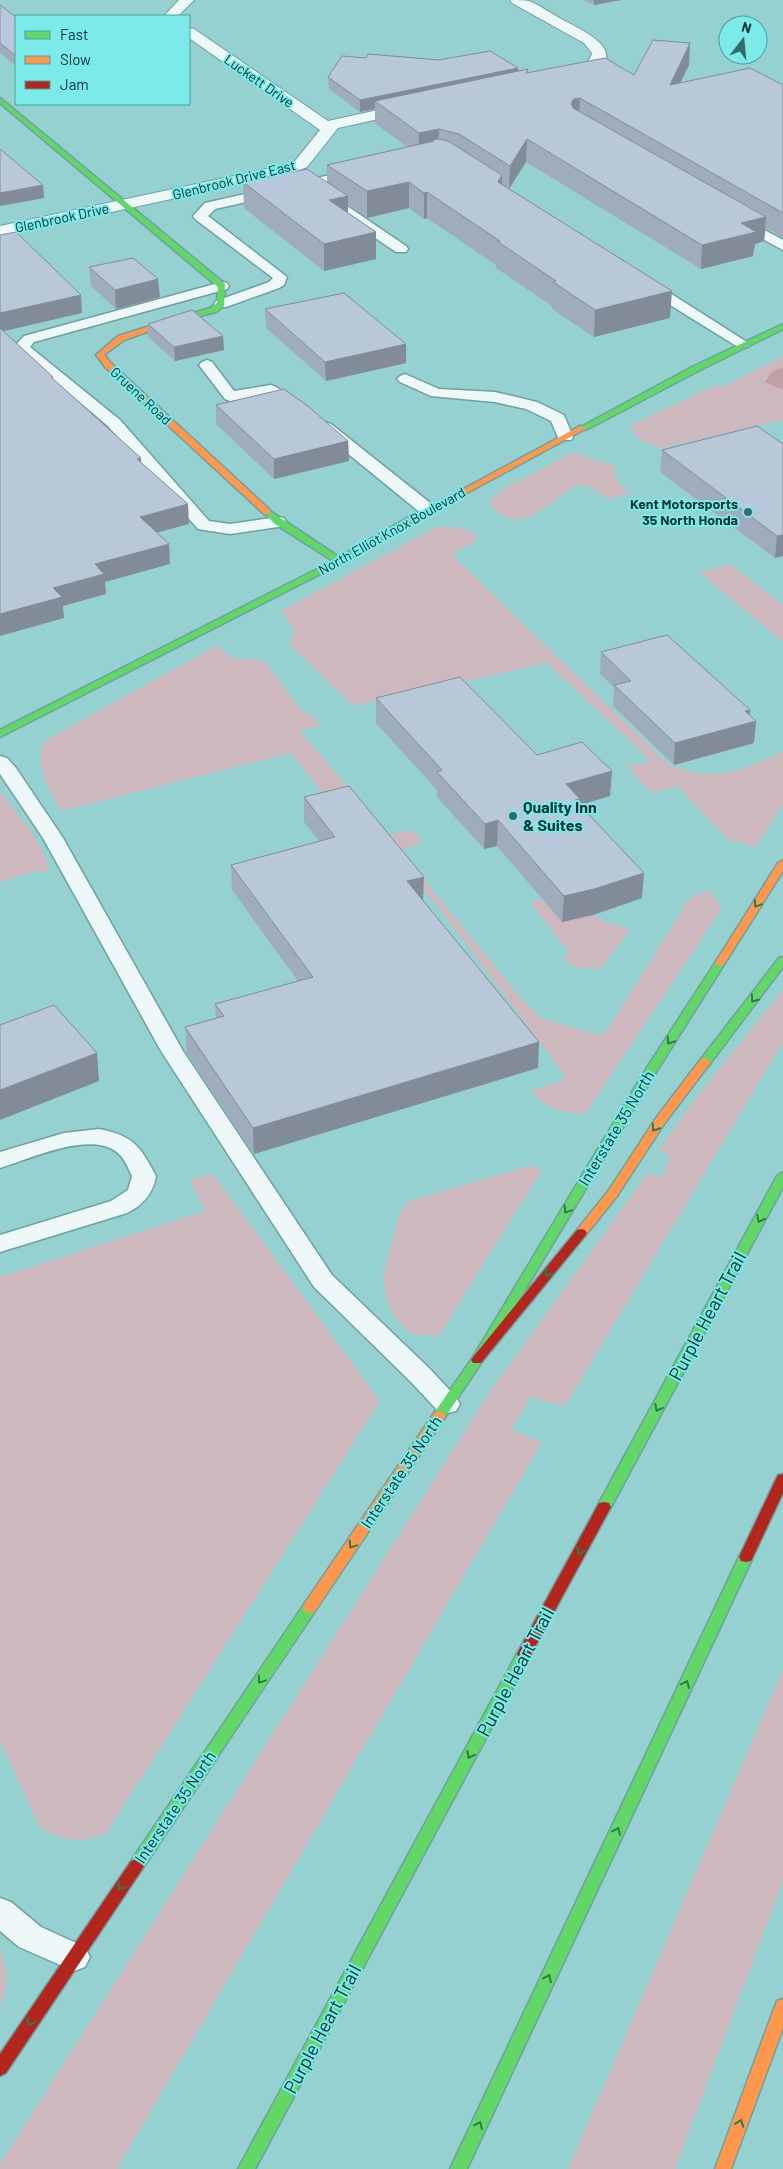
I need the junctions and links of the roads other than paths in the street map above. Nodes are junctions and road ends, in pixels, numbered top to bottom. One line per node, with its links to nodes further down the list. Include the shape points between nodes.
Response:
1 (187, 0): 3 (street)
2 (517, 0): 5 (street, via 590,40 600,49 591,68)
3 (172, 15)
4 (190, 33): 8 (street, Luckett Drive)
5 (550, 80)
6 (0, 100): 11 (main road)
7 (427, 105): 8 (street, via 332,125)
8 (329, 129): 11 (street, Glenbrook Drive East, via 295,167)
9 (370, 170): 10 (lane)
10 (304, 183): 15 (lane); 18 (lane, via 210,206 203,211 200,216 280,278 274,285)
11 (124, 205): 13 (street, Glenbrook Drive); 17 (main road)
12 (723, 211): 14 (lane)
13 (0, 231)
14 (783, 246)
15 (401, 249)
16 (635, 277): 20 (lane)
17 (222, 286): 18 (main road); 25 (lane, via 29,339 22,347 114,423 204,525 230,529)
18 (221, 304): 25 (main road, Gruene Road, via 213,310 121,338 100,355)
19 (783, 326): 20 (main road, North Elliot Knox Boulevard)
20 (743, 344): 23 (main road, North Elliot Knox Boulevard)
21 (207, 365): 24 (lane, via 230,396 271,390 332,432)
22 (405, 379): 23 (lane, via 436,393 495,397 531,405 558,418)
23 (565, 437): 24 (main road, North Elliot Knox Boulevard)
24 (428, 510): 26 (main road, North Elliot Knox Boulevard)
25 (278, 522): 26 (main road, Gruene Road)
26 (339, 562): 27 (main road, North Elliot Knox Boulevard)
27 (0, 734)
28 (0, 762): 35 (lane, via 53,838 172,1051 323,1281)
29 (783, 863): 34 (main road, Interstate 35 North, one-way to 34, via 652,1068)
30 (783, 960): 34 (main road, one-way to 34, via 660,1121 613,1193)
31 (0, 1160): 33 (lane, via 78,1137 105,1137 126,1147 144,1176 140,1193 119,1207)
32 (783, 1176): 42 (main road, Purple Heart Trail, one-way to 42)
33 (0, 1244)
34 (477, 1360): 35 (main road, Interstate 35 North)
35 (447, 1404): 38 (main road, Interstate 35 North, one-way to 38)
36 (783, 1479): 43 (main road, one-way to 36)
37 (0, 1912): 38 (lane, via 30,1937)
38 (74, 1957): 41 (main road, Interstate 35 North, one-way to 41)
39 (783, 2006): 40 (main road)
40 (777, 2040): 44 (main road, one-way to 40)
41 (0, 2068)
42 (246, 2169)
43 (458, 2169)
44 (723, 2169)

